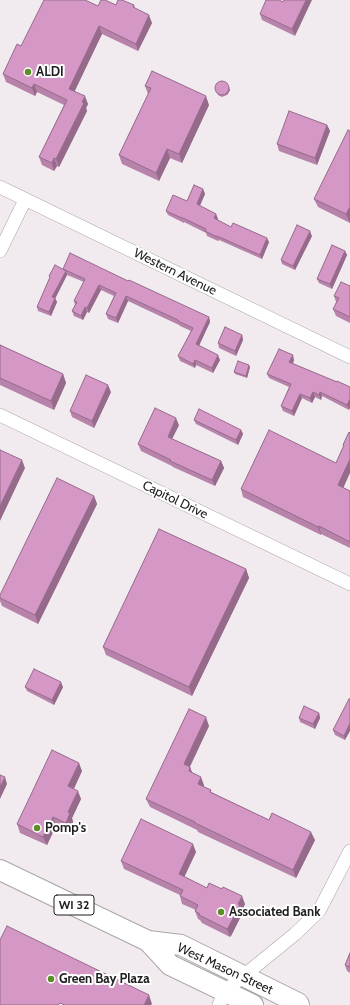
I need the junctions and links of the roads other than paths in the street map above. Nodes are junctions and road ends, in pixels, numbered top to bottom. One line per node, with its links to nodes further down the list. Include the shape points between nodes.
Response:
1 (0, 187): 2 (street, Western Avenue)
2 (26, 200): 3 (street); 4 (street, Western Avenue)
3 (0, 251)
4 (350, 357)
5 (0, 416): 6 (street, Capitol Drive)
6 (350, 584)
7 (350, 852): 10 (street, via 319,911)
8 (0, 870): 9 (main road, West Mason Street / WI 32)
9 (148, 941): 10 (main road, West Mason Street / WI 32, via 181,945); 11 (main road, West Mason Street / WI 32, via 170,965)
10 (243, 976): 11 (street); 13 (main road, West Mason Street / WI 32)
11 (222, 998): 12 (main road, West Mason Street / WI 32)
12 (253, 1005)
13 (299, 1005)

